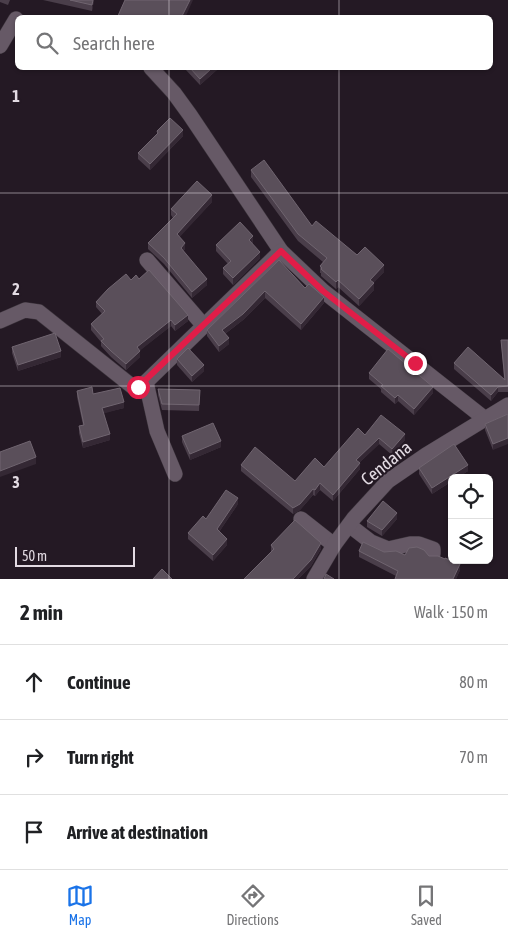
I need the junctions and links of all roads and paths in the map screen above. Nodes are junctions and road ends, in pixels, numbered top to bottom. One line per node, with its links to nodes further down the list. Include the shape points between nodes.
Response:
1 (0, 18): 2 (street)
2 (15, 19)
3 (15, 22): 4 (street)
4 (0, 46)
5 (153, 70): 6 (street, via 190,115)
6 (281, 251): 9 (street); 12 (street, via 323,291)
7 (147, 260): 9 (street)
8 (0, 320): 10 (street, via 25,310 40,312 133,387)
9 (204, 326): 10 (street)
10 (146, 382): 13 (street, via 157,431)
11 (508, 405): 12 (street, Cendana)
12 (484, 418): 15 (street, Cendana, via 394,476)
13 (175, 474)
14 (300, 519): 16 (street)
15 (349, 525): 16 (street, Cendana); 17 (street, via 379,546 388,549 419,544 432,549)
16 (334, 545): 18 (street, Cendana)
17 (433, 554)
18 (314, 579)

